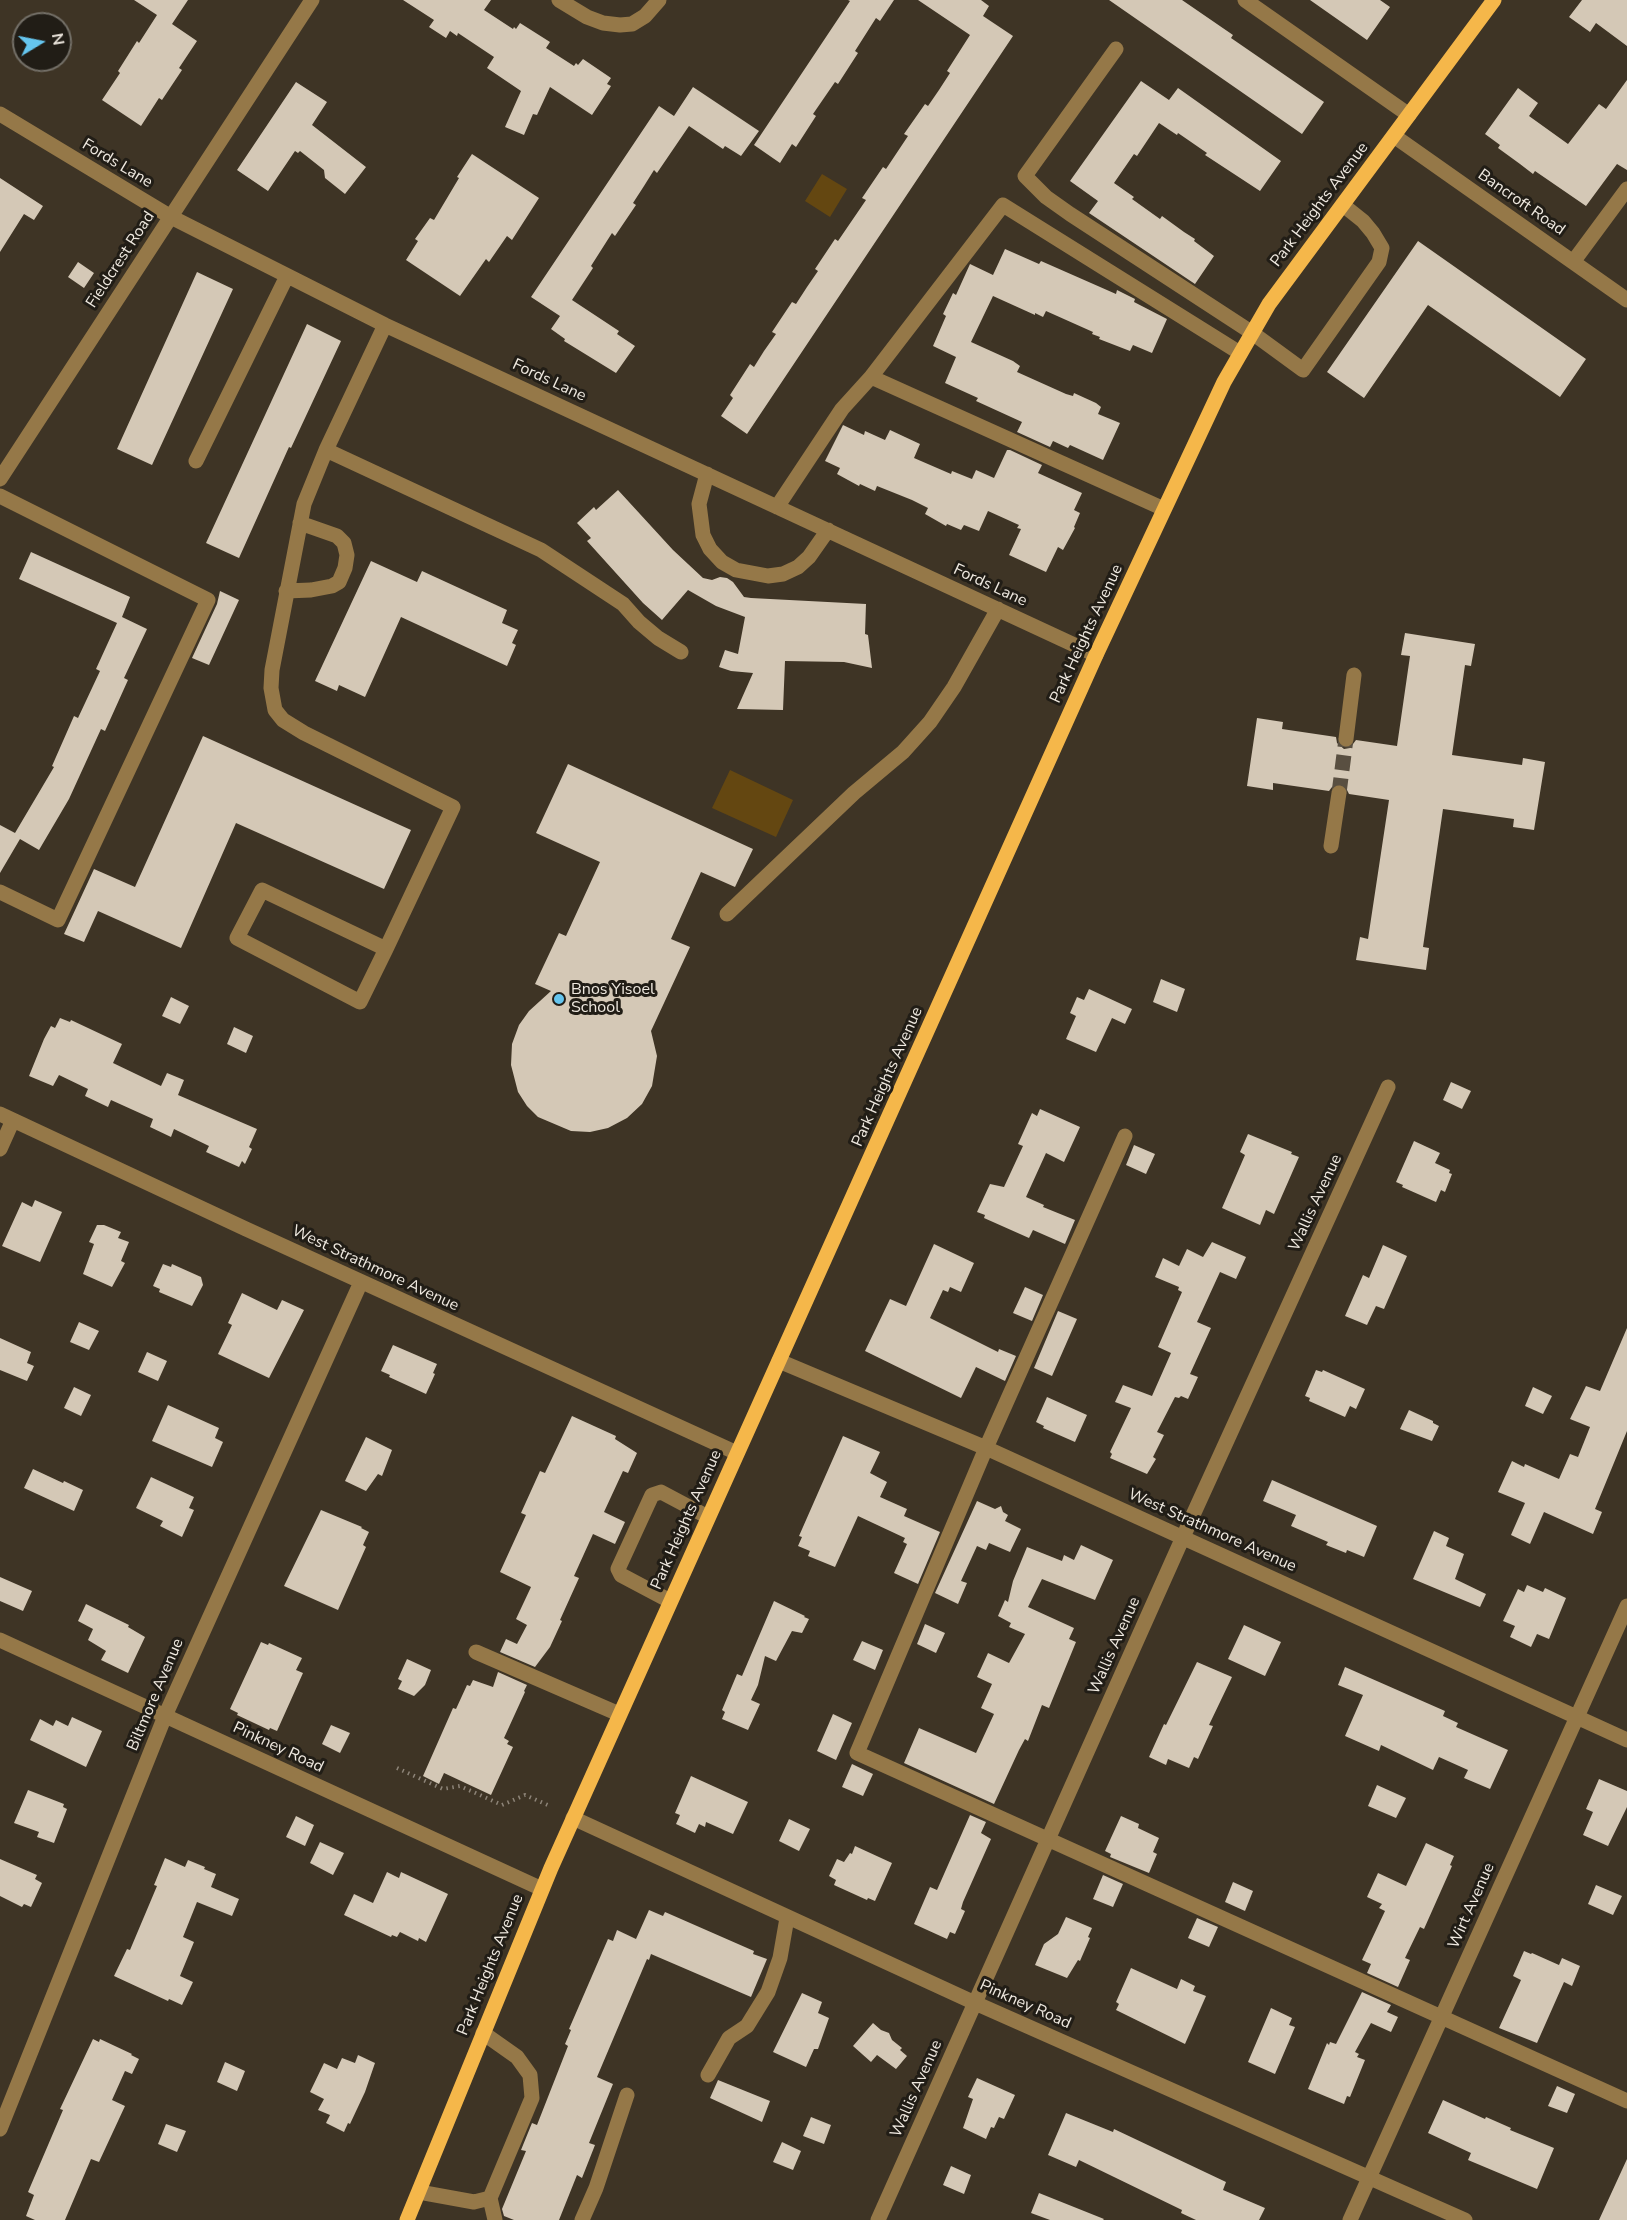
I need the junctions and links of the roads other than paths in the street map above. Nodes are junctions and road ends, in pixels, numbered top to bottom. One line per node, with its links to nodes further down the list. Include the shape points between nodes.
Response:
1 (312, 0): 12 (street, Fieldcrest Road)
2 (559, 0): 3 (street, via 603,23 632,24)
3 (659, 0)
4 (1245, 0): 8 (street)
5 (1494, 0): 8 (main road, Park Heights Avenue)
6 (1116, 49): 17 (street, via 1025,176 1070,214)
7 (0, 114): 12 (street, Fords Lane)
8 (1409, 115): 9 (main road, Park Heights Avenue)
9 (1394, 136): 11 (main road, Park Heights Avenue); 13 (street, Bancroft Road)
10 (1627, 189): 13 (street)
11 (1343, 205): 17 (main road, Park Heights Avenue); 17 (street, via 1374,233 1382,248 1379,262 1303,370)
12 (171, 217): 14 (street, Fords Lane); 23 (street, Fieldcrest Road)
13 (1573, 262): 15 (street, Bancroft Road)
14 (287, 276): 16 (street, Fords Lane); 21 (street)
15 (1627, 300)
16 (385, 325): 20 (street); 22 (street, Fords Lane)
17 (1251, 333): 18 (main road, Park Heights Avenue)
18 (1240, 352): 19 (street, via 1003,205); 26 (main road, Park Heights Avenue)
19 (871, 377): 25 (street, via 842,409); 26 (street)
20 (326, 450): 27 (street); 31 (street, via 541,550 623,604 658,638)
21 (196, 461)
22 (707, 474): 25 (street, Fords Lane); 28 (street, via 699,504 703,535 722,562 736,570 768,576 783,574 809,557)
23 (0, 479)
24 (0, 496): 37 (street, via 208,600 58,920)
25 (777, 507): 28 (street, Fords Lane)
26 (1164, 509): 32 (main road, Park Heights Avenue)
27 (300, 522): 29 (street); 29 (street, via 338,536 348,555 339,582 310,590)
28 (828, 530): 30 (street, Fords Lane)
29 (286, 591): 39 (street, via 272,670 275,710 304,733 453,807)
30 (998, 609): 32 (street, Fords Lane); 38 (street, via 930,722 903,752 854,793)
31 (681, 652)
32 (1096, 655): 45 (main road, Park Heights Avenue)
33 (1354, 675): 34 (street)
34 (1346, 739)
35 (1339, 793): 36 (street)
36 (1331, 846)
37 (0, 892)
38 (727, 914)
39 (386, 949): 39 (street, via 360,1002 237,938 262,890)
40 (1388, 1087): 49 (street, Wallis Avenue)
41 (7, 1116): 43 (street); 44 (street, West Strathmore Avenue)
42 (1125, 1136): 46 (street)
43 (0, 1149)
44 (361, 1282): 47 (street, West Strathmore Avenue); 55 (street, Biltmore Avenue)
45 (779, 1362): 46 (street, West Strathmore Avenue); 47 (main road, Park Heights Avenue)
46 (986, 1448): 49 (street, West Strathmore Avenue); 59 (street, via 857,1753)
47 (737, 1453): 48 (main road, Park Heights Avenue)
48 (708, 1517): 50 (main road, Park Heights Avenue); 50 (street, via 661,1492 652,1495 618,1569 621,1575)
49 (1183, 1537): 56 (street, West Strathmore Avenue); 59 (street, Wallis Avenue)
50 (670, 1601): 54 (main road, Park Heights Avenue)
51 (1627, 1606): 56 (street, Wirt Avenue)
52 (0, 1640): 55 (street, Pinkney Road)
53 (476, 1652): 54 (street)
54 (619, 1714): 58 (main road, Park Heights Avenue)
55 (165, 1716): 60 (street, Pinkney Road); 68 (street, Biltmore Avenue)
56 (1577, 1718): 57 (street, West Strathmore Avenue); 63 (street, Wirt Avenue)
57 (1627, 1740)
58 (573, 1818): 60 (main road, Park Heights Avenue); 61 (street, Pinkney Road)
59 (1047, 1840): 62 (street, Wallis Avenue); 63 (street)
60 (542, 1888): 64 (main road, Park Heights Avenue)
61 (787, 1918): 62 (street, Pinkney Road); 65 (street, via 780,1958 768,1992 747,2026 729,2038)
62 (975, 2003): 69 (street, Pinkney Road); 75 (street, Wallis Avenue)
63 (1441, 2018): 67 (street); 69 (street, Wirt Avenue)
64 (483, 2033): 70 (main road, Park Heights Avenue); 71 (street, via 517,2057 530,2075 532,2098)
65 (708, 2075)
66 (627, 2095): 74 (street)
67 (1627, 2101)
68 (0, 2129)
69 (1370, 2177): 76 (street, Wirt Avenue); 77 (street, Pinkney Road)
70 (419, 2192): 71 (street, via 474,2202); 72 (main road, Park Heights Avenue)
71 (490, 2198): 73 (street)
72 (407, 2220)
73 (495, 2220)
74 (582, 2220)
75 (878, 2220)
76 (1350, 2220)
77 (1465, 2220)

